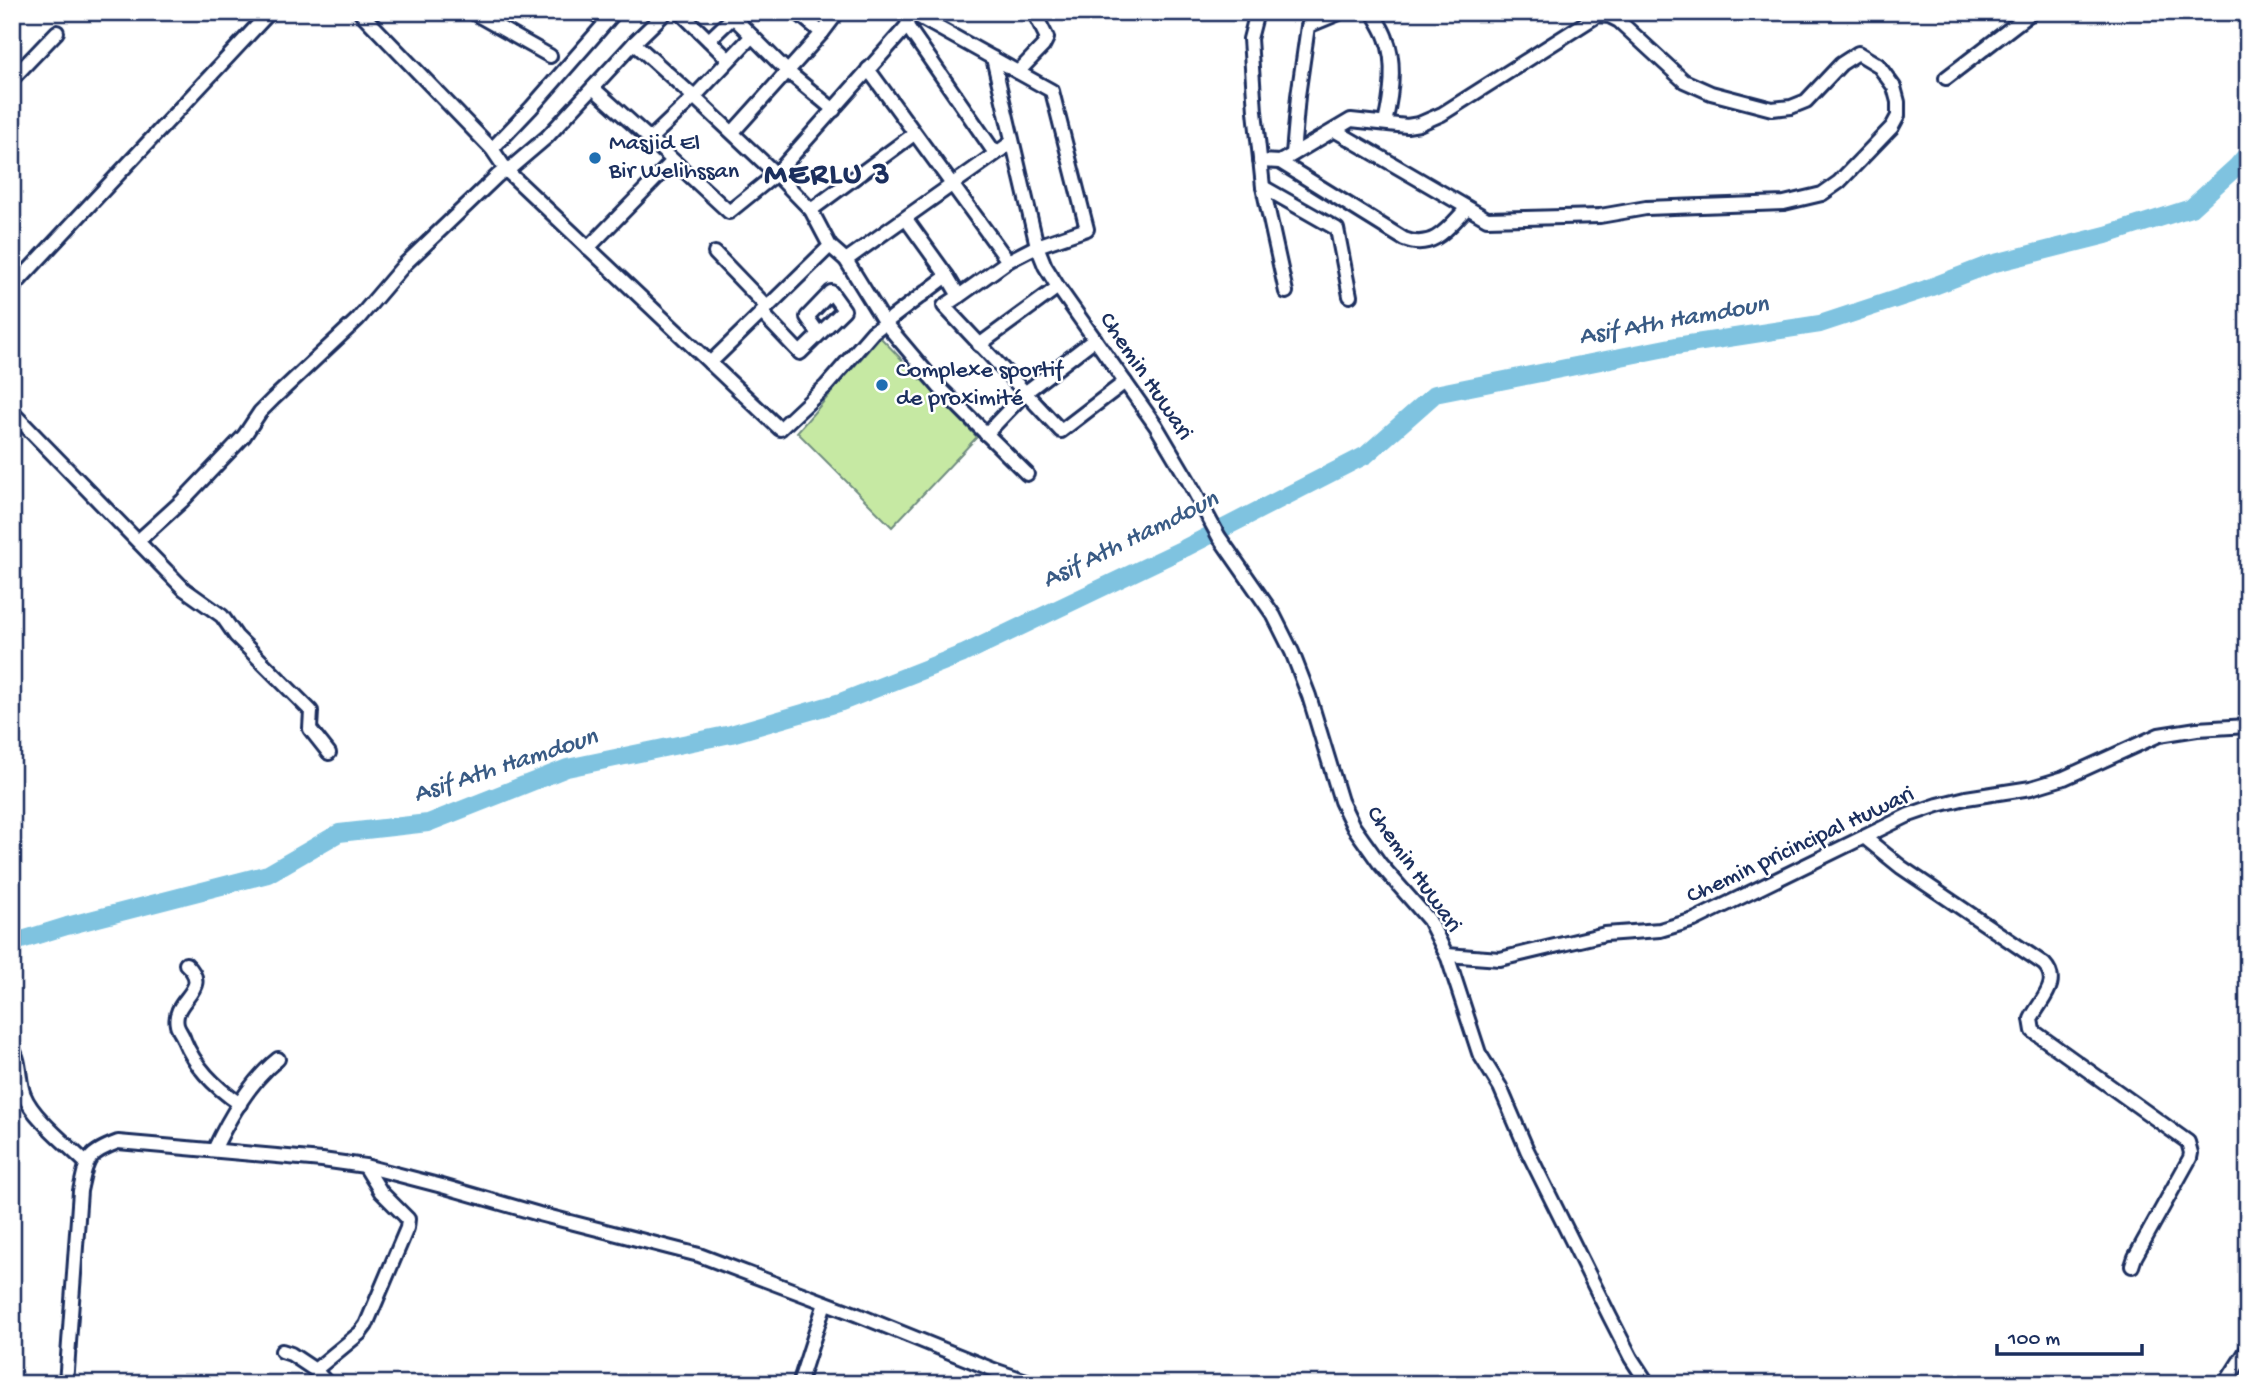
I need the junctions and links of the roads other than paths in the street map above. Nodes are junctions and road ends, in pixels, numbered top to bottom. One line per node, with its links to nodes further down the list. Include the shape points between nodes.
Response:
1 (270, 12): 61 (street)
2 (360, 12): 40 (street)
3 (472, 12): 23 (street)
4 (592, 12): 16 (street)
5 (666, 12): 22 (street)
6 (680, 12): 21 (street)
7 (797, 12): 19 (street)
8 (838, 12): 19 (street)
9 (909, 12): 17 (street); 24 (street)
10 (1034, 12): 28 (street, via 1047,38)
11 (1257, 12): 44 (street, via 1250,39)
12 (1337, 12): 42 (street, via 1308,26)
13 (1373, 12): 34 (street, via 1387,40 1391,76)
14 (2032, 12): 29 (street)
15 (735, 14): 20 (street); 21 (street)
16 (611, 17): 40 (street)
17 (907, 26): 26 (street); 41 (street)
18 (57, 32): 30 (street)
19 (822, 33): 27 (street)
20 (752, 36): 25 (street); 27 (street)
21 (709, 40): 25 (street)
22 (634, 43): 31 (street); 32 (street)
23 (550, 56)
24 (993, 58): 28 (street); 39 (street, Chemin Huwari)
25 (728, 59): 32 (street)
26 (869, 69): 33 (street); 37 (street)
27 (787, 71): 33 (street); 36 (street)
28 (1018, 72): 54 (street, via 1052,91 1087,229)
29 (1946, 78)
30 (12, 79)
31 (593, 88): 38 (street); 46 (street)
32 (694, 97): 36 (street); 38 (street)
33 (834, 110): 47 (street)
34 (1385, 123): 35 (street, via 1351,120); 50 (street, via 1407,127 1442,114 1598,15 1619,21 1684,81 1711,93 1772,109 1791,107 1806,100 1858,53 1878,65 1894,87 1898,102 1892,127 1839,182 1822,194 1803,199 1537,218 1487,219)
35 (1334, 130): 42 (street); 50 (street)
36 (733, 132): 47 (street)
37 (914, 134): 48 (street); 51 (street)
38 (650, 139): 43 (street)
39 (1012, 142): 41 (street); 54 (street, Chemin Huwari)
40 (492, 149): 46 (street)
41 (995, 153): 48 (street)
42 (1293, 154): 45 (street)
43 (673, 161): 47 (street, via 729,212); 55 (street)
44 (1260, 161): 45 (street); 49 (street)
45 (1280, 162): 50 (street, via 1414,243 1424,243 1445,231)
46 (507, 171): 55 (street); 76 (street, via 405,264 358,319 260,412 244,436)
47 (776, 174): 51 (street)
48 (952, 184): 52 (street); 58 (street)
49 (1263, 187): 62 (street); 64 (street, via 1337,229)
50 (1467, 208)
51 (811, 211): 53 (street)
52 (906, 219): 57 (street); 59 (street)
53 (830, 246): 57 (street); 65 (street)
54 (1037, 246): 58 (street); 60 (street, Chemin Huwari)
55 (588, 248): 70 (street)
56 (715, 253): 65 (street)
57 (846, 260): 66 (street)
58 (1007, 261): 63 (street)
59 (947, 275): 63 (street); 66 (street)
60 (1058, 287): 68 (street, Chemin Huwari); 69 (street)
61 (12, 288)
62 (1286, 292)
63 (959, 296): 69 (street, via 944,306)
64 (1350, 296)
65 (764, 310): 67 (street, via 800,353); 70 (street)
66 (886, 323): 70 (street, via 780,429); 74 (street)
67 (819, 334)
68 (1095, 339): 71 (street, Chemin Huwari); 72 (street)
69 (979, 345): 72 (street)
70 (710, 363)
71 (1125, 382): 72 (street, via 1061,431); 80 (street, Chemin Huwari, via 1219,537 1274,616 1309,696 1353,826 1429,920)
72 (1026, 392): 74 (street)
73 (12, 412): 76 (street)
74 (986, 434): 75 (street)
75 (1027, 474)
76 (138, 541): 78 (street, via 184,589 222,615 236,636 311,711 310,729)
77 (2248, 726): 79 (street, Chemin pricincipal Huwari, via 2159,735 2064,778 1938,805)
78 (329, 752)
79 (1864, 838): 80 (street, Chemin pricincipal Huwari, via 1679,926 1605,934 1500,959); 88 (street, via 2044,964 2052,982 2031,1018 2033,1031 2188,1142 2190,1158)
80 (1447, 955): 97 (street, Chemin Huwari, via 1479,1054 1500,1087 1610,1317)
81 (186, 964): 84 (street, via 196,982 178,1010 177,1025 194,1060 221,1091)
82 (12, 1049): 86 (street, via 25,1098 38,1118)
83 (278, 1059): 84 (street)
84 (240, 1104): 85 (street)
85 (214, 1150): 86 (street, via 118,1142 96,1150); 87 (street)
86 (86, 1163): 93 (street)
87 (365, 1166): 89 (street, via 699,1255); 92 (street, via 381,1192 408,1219 407,1228 366,1325)
88 (2132, 1266)
89 (825, 1303): 95 (street); 96 (street)
90 (2248, 1348): 98 (street)
91 (282, 1351): 92 (street)
92 (315, 1370): 94 (street)
93 (66, 1384)
94 (328, 1384)
95 (800, 1384)
96 (1035, 1384)
97 (1648, 1384)
98 (2225, 1384)

